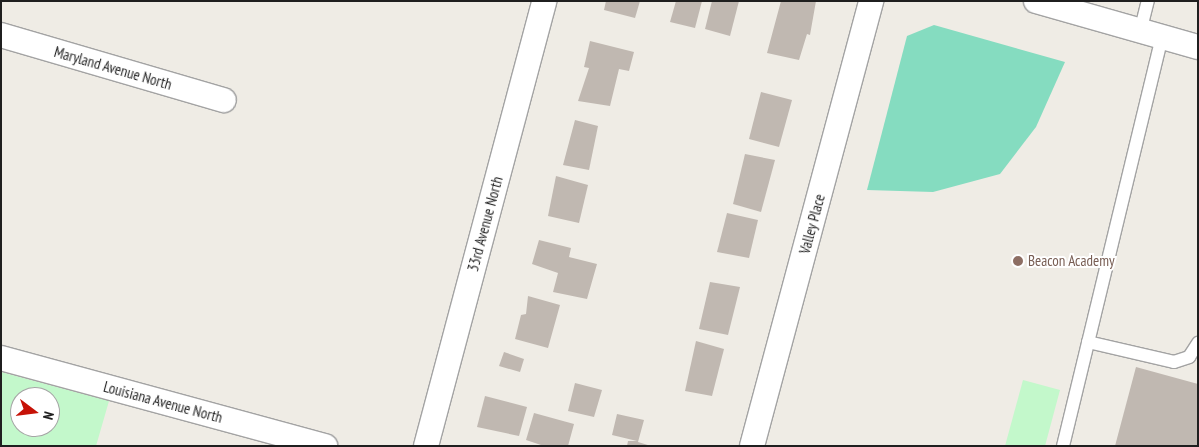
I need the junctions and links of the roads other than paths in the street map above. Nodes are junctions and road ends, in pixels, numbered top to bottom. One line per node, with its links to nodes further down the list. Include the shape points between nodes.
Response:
1 (544, 1): 14 (street, 33rd Avenue North)
2 (871, 1): 15 (street, Valley Place)
3 (1036, 1): 5 (street)
4 (1148, 1): 5 (lane)
5 (1140, 32): 7 (street)
6 (1, 35): 9 (street, Maryland Avenue North)
7 (1162, 38): 8 (street); 10 (lane)
8 (1198, 47)
9 (224, 100)
10 (1088, 342): 11 (lane, via 1174,362 1189,357); 16 (lane)
11 (1198, 343)
12 (1, 358): 13 (street, Louisiana Avenue North)
13 (325, 446)
14 (426, 446)
15 (752, 446)
16 (1063, 446)

